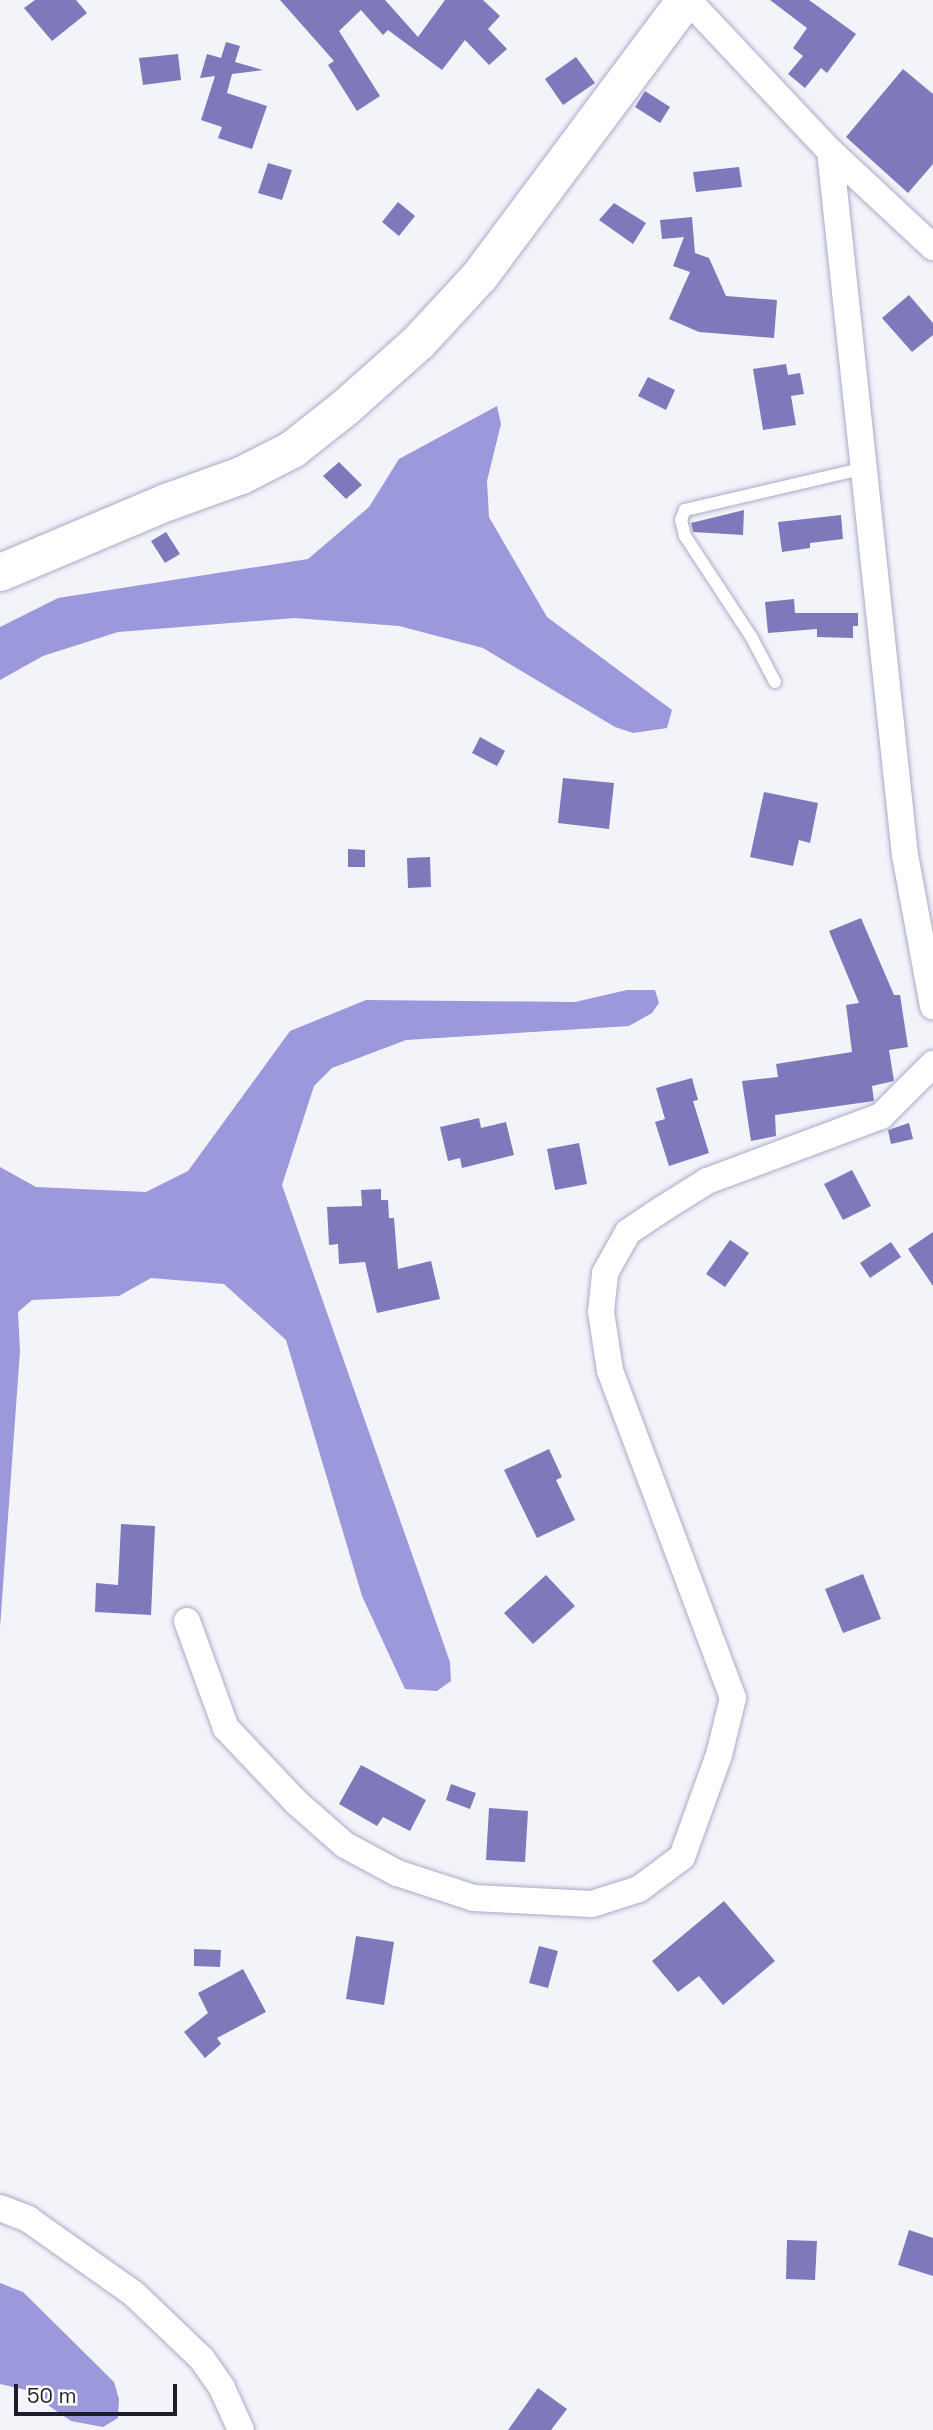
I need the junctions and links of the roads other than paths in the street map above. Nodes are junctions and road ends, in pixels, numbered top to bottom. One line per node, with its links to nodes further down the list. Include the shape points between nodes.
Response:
1 (687, 0): 2 (street); 5 (street, via 479,276 418,342 345,407 292,449 241,475)
2 (830, 150): 3 (street); 4 (street)
3 (933, 247)
4 (865, 468): 6 (lane, via 685,510 681,520 685,536 752,638); 7 (street, via 905,855)
5 (0, 572)
6 (775, 682)
7 (933, 1006)
8 (933, 1064): 9 (street, via 881,1116 707,1181 664,1208 628,1232 605,1273 601,1312 610,1370 733,1698 719,1755 682,1857 650,1881 592,1904 474,1898 397,1873 345,1845 296,1802 226,1728)
9 (187, 1621)
10 (0, 2208): 11 (street, via 29,2219 133,2293 202,2359 222,2388)
11 (241, 2430)

